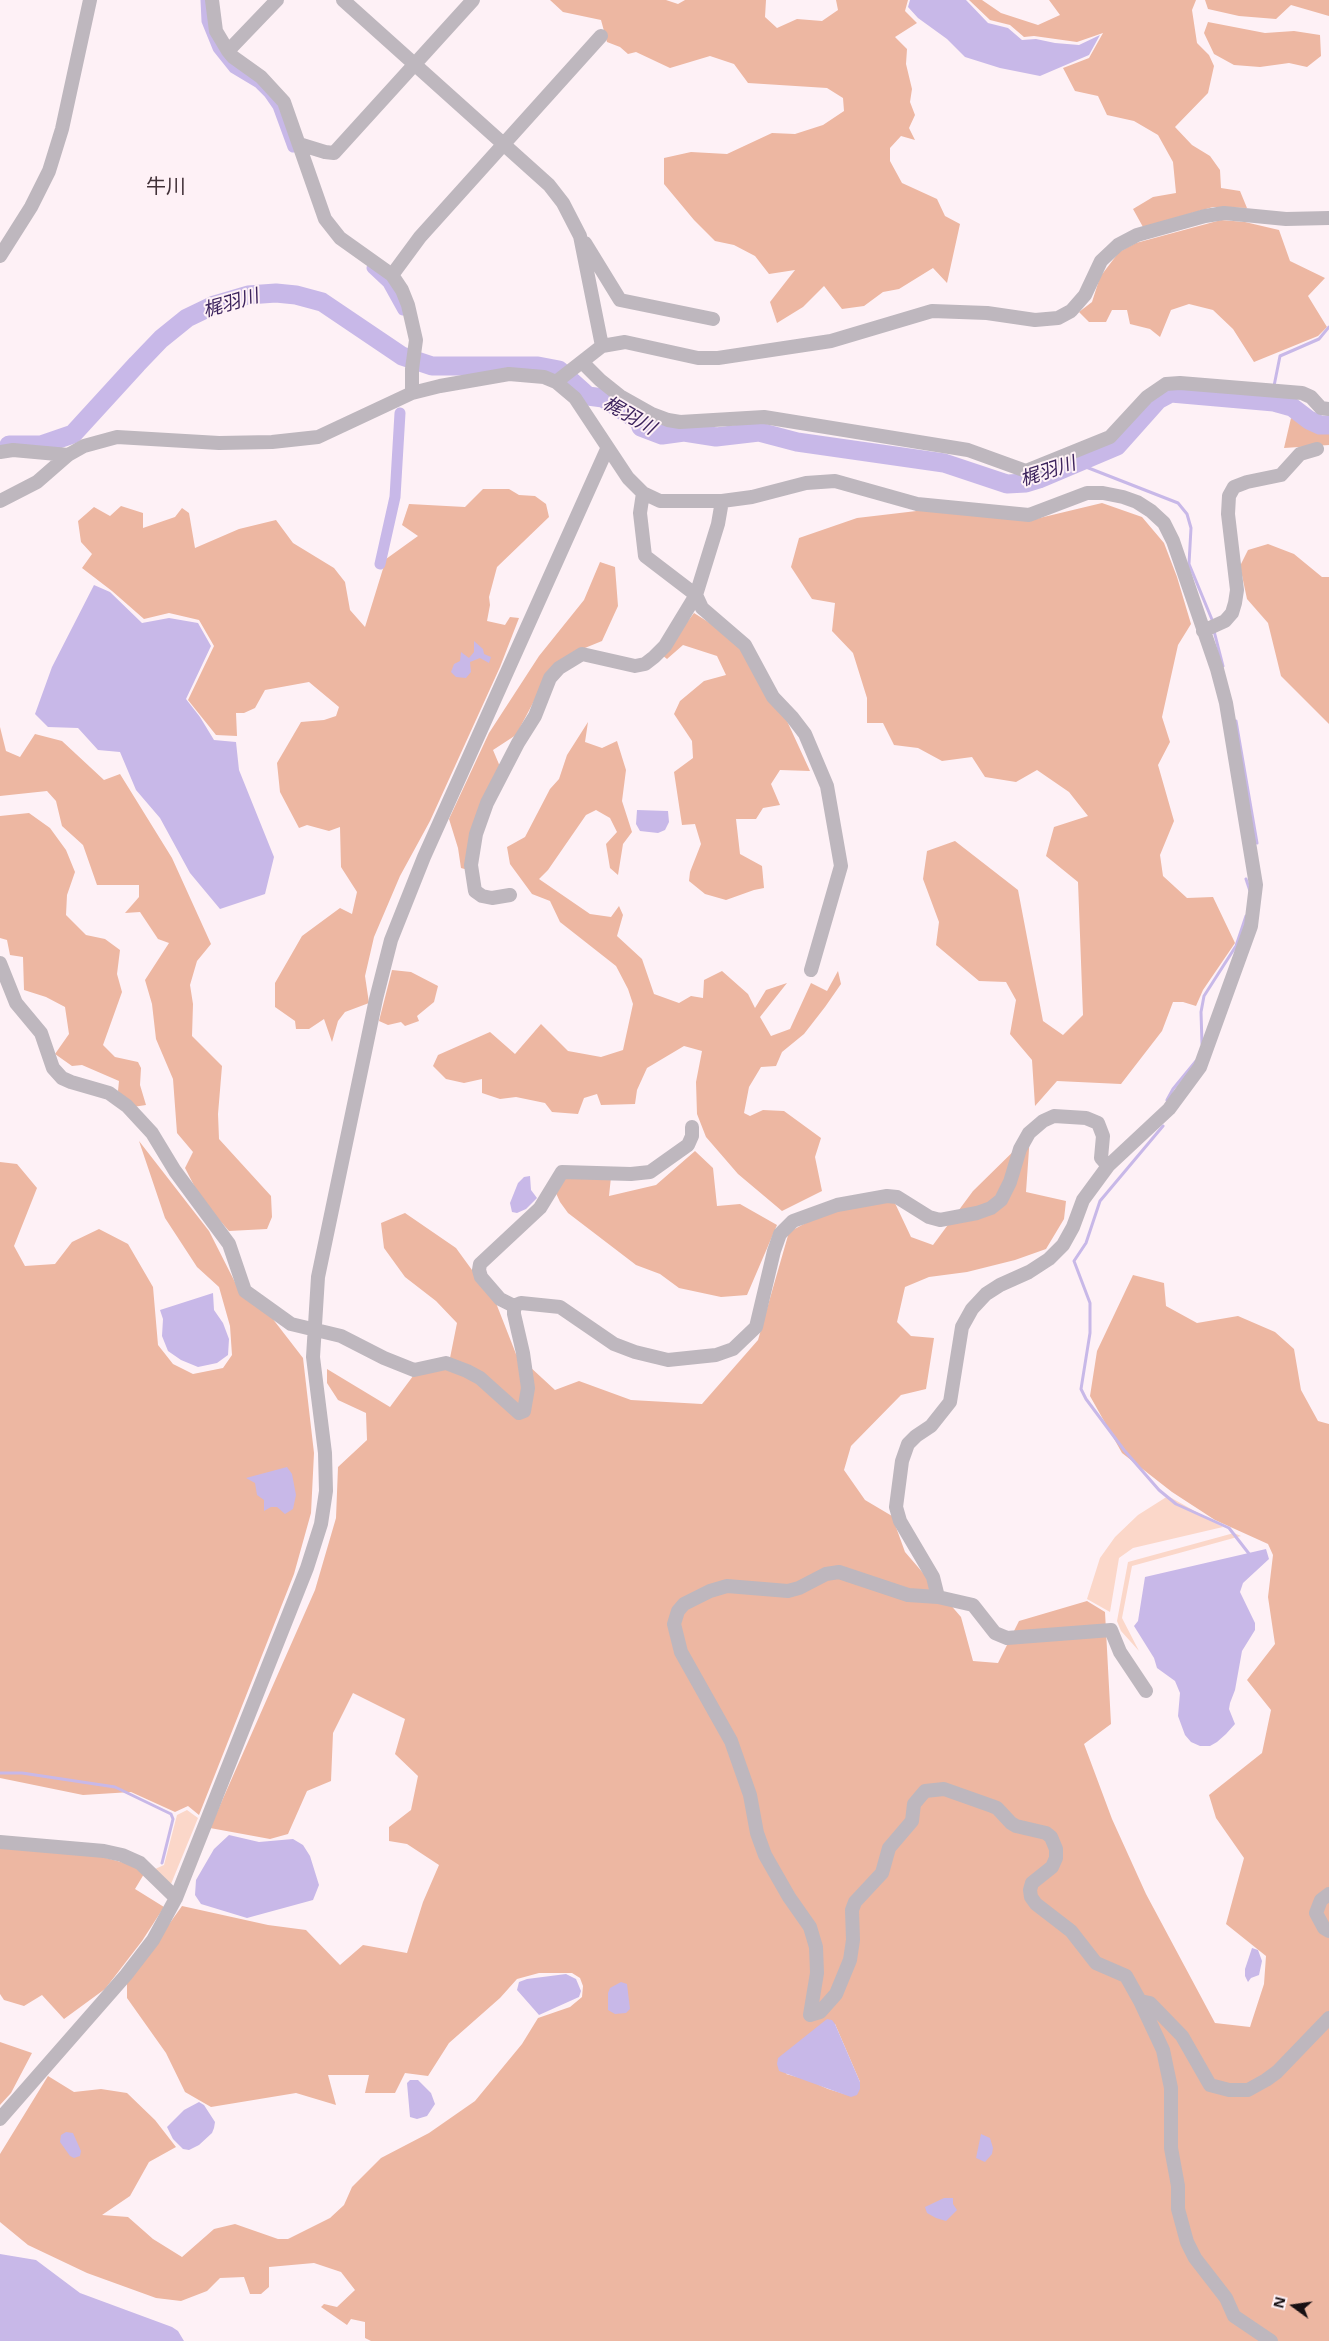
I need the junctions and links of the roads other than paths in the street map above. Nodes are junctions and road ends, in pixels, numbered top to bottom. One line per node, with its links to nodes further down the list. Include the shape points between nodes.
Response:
1 (90, 0): 13 (street, via 62,129 49,171)
2 (212, 0): 7 (street, via 216,31)
3 (277, 0): 7 (street)
4 (343, 0): 8 (street)
5 (473, 0): 8 (street)
6 (602, 36): 10 (street)
7 (228, 51): 9 (street, via 261,77 284,102)
8 (415, 64): 9 (street, via 334,153); 10 (street)
9 (299, 144): 14 (street, via 325,219 340,238)
10 (505, 145): 12 (street, via 549,184); 14 (street, via 420,237)
11 (1329, 218): 16 (street, via 1286,219 1224,213 1138,235 1118,245 1101,261 1085,295 1071,311 1058,318 1035,320 988,312 932,310 831,341 718,358 698,358 625,342)
12 (580, 236): 15 (street, via 620,300); 16 (street)
13 (0, 256)
14 (392, 275): 19 (street, via 408,305 416,340)
15 (713, 320)
16 (602, 346): 17 (street)
17 (581, 364): 18 (street); 20 (street, via 620,396 668,420 764,418 796,422 968,450 1026,471 1110,437 1147,397 1166,384 1302,393 1311,396 1321,408)
18 (560, 380): 19 (street, via 509,374); 21 (street)
19 (412, 393): 24 (street, via 318,437 219,444 117,437)
20 (1329, 409)
21 (607, 449): 25 (street, via 628,478); 36 (street, via 424,857 391,940 318,1278)
22 (1317, 449): 29 (street, via 1300,454 1281,475 1234,487 1229,496 1228,514 1237,590 1235,603 1225,621)
23 (0, 452): 24 (street)
24 (68, 454): 26 (street, via 37,482)
25 (644, 493): 27 (street, via 660,501); 28 (street, via 640,513 645,556)
26 (0, 501)
27 (722, 501): 28 (street); 29 (street, via 820,481 854,485 917,504 1029,516 1087,493 1123,497 1151,511 1164,523)
28 (696, 595): 30 (street, via 665,646 645,664 635,666 582,654 559,668 550,678 536,716 487,803 476,834 471,864 475,891 492,898); 32 (street, via 702,608 744,645 773,697 805,734 827,786 841,866)
29 (1210, 628): 34 (street, via 1252,852 1256,885 1251,926 1200,1067 1169,1109)
30 (510, 895)
31 (0, 963): 36 (street, via 16,1002 41,1033 53,1068 62,1078 109,1093 127,1106 152,1133 175,1171 229,1244 245,1291 292,1324)
32 (811, 970)
33 (692, 1127): 35 (street, via 688,1145 650,1172 562,1172 540,1208 480,1264 482,1277 500,1300)
34 (1108, 1166): 35 (street, via 1102,1158 1103,1136 1098,1123 1086,1118 1054,1116 1029,1133 1001,1200 977,1214 940,1220 929,1217 897,1197 887,1196 837,1205 793,1221 780,1234 774,1251 756,1327 733,1349 716,1356 668,1360 635,1352 614,1344 560,1308 521,1303); 37 (street, via 1082,1200 1073,1227 1049,1259 1000,1284 972,1309 958,1341 950,1402 931,1426 908,1444 902,1461 896,1507 900,1521 933,1577)
35 (514, 1306): 36 (street, via 528,1388 524,1412 519,1413 480,1378 446,1363 414,1370 340,1336)
36 (315, 1331): 41 (street, via 313,1357 325,1453 326,1491 321,1524 307,1568)
37 (938, 1597): 38 (street, via 973,1605 995,1633 1007,1638 1111,1630 1120,1652); 43 (street, via 908,1595 839,1572 826,1574 788,1591 727,1586 710,1591 684,1604 674,1624 681,1652 731,1741 750,1795 765,1855 810,1927 816,1947 817,1974 810,2015 820,2012 836,1994 850,1960 855,1902 882,1873 889,1848 912,1822 914,1804 925,1791 935,1789 944,1789 997,1808 1011,1823 1051,1837 1056,1858 1052,1866 1032,1883 1031,1897 1071,1931 1096,1964 1126,1976)
38 (1146, 1691)
39 (0, 1842): 41 (street, via 104,1851 122,1856 140,1863)
40 (1329, 1894): 42 (street, via 1321,1900 1316,1913)
41 (176, 1898): 45 (street, via 153,1940 126,1974)
42 (1329, 1931)
43 (1140, 2001): 44 (street, via 1150,2003 1182,2036 1210,2085 1229,2090 1248,2090 1266,2080); 46 (street, via 1163,2050 1171,2088 1171,2148 1178,2186 1178,2209 1187,2242 1195,2258 1226,2298 1234,2316)
44 (1329, 2018)
45 (0, 2119)
46 (1271, 2341)

